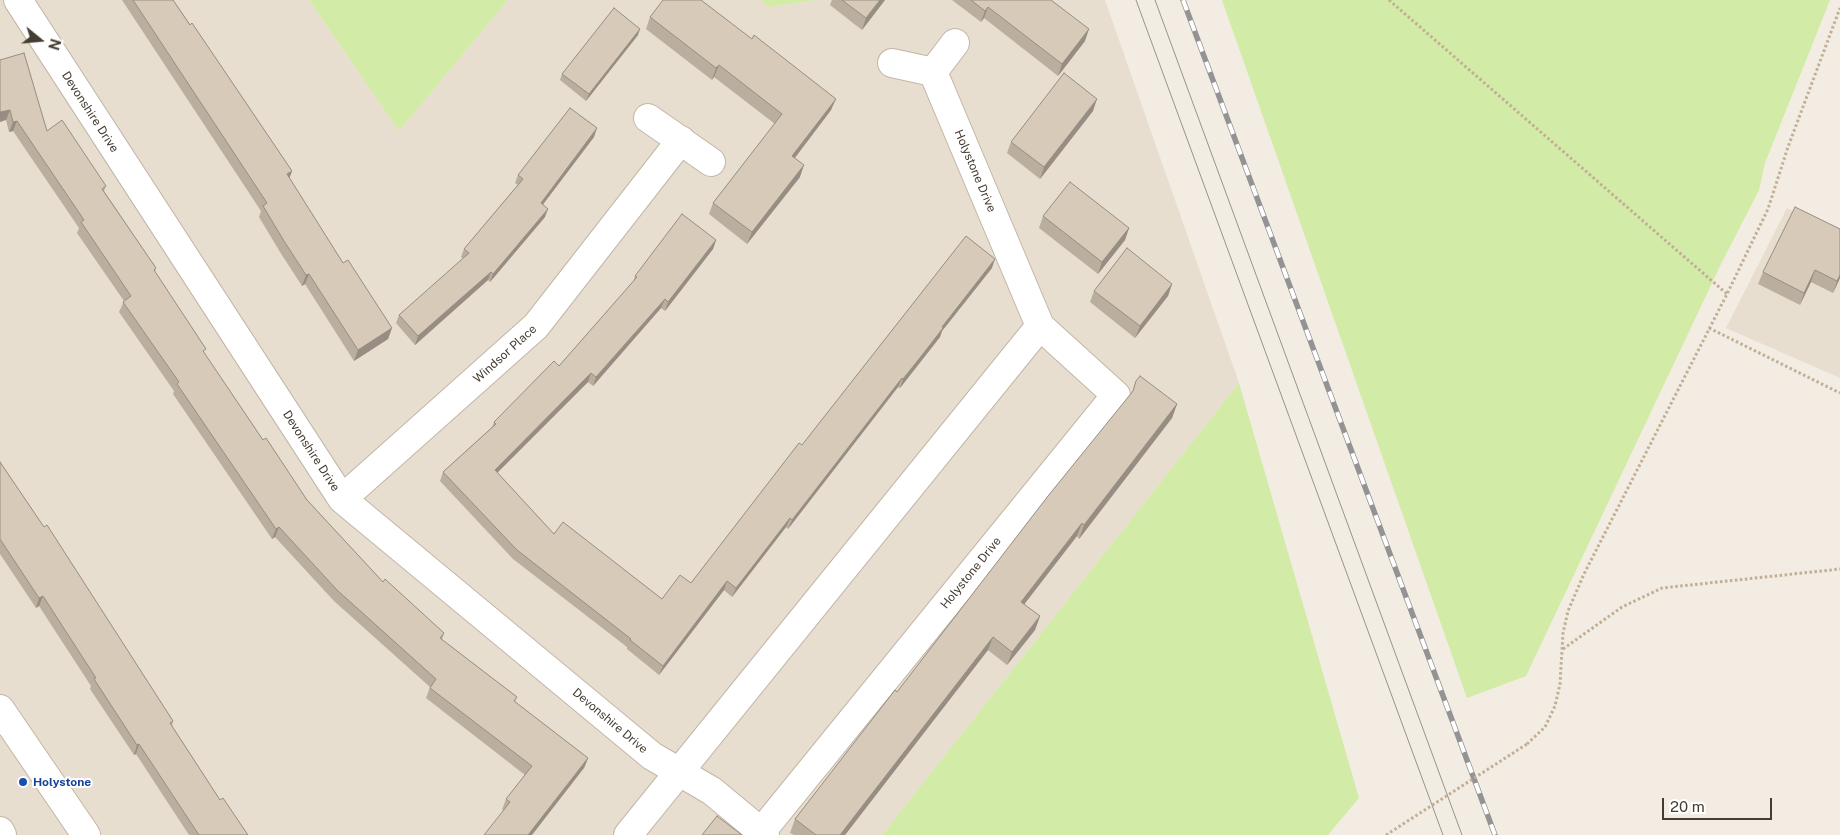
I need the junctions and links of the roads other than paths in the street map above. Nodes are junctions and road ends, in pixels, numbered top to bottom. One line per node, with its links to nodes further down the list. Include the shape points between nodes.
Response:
1 (18, 0): 9 (street, Devonshire Drive)
2 (955, 44): 4 (street)
3 (892, 63): 4 (street)
4 (933, 72): 8 (street, Holystone Drive)
5 (648, 118): 6 (street)
6 (681, 140): 7 (street); 9 (street, Windsor Place, via 536,326)
7 (711, 162)
8 (1040, 326): 11 (street); 13 (street, Holystone Drive, via 1116,394)
9 (342, 499): 11 (street, Devonshire Drive, via 652,756)
10 (0, 709): 15 (street)
11 (678, 772): 13 (street, Devonshire Drive, via 712,791); 16 (street)
12 (0, 832): 14 (street)
13 (763, 833)
14 (2, 835)
15 (86, 835)
16 (628, 835)

